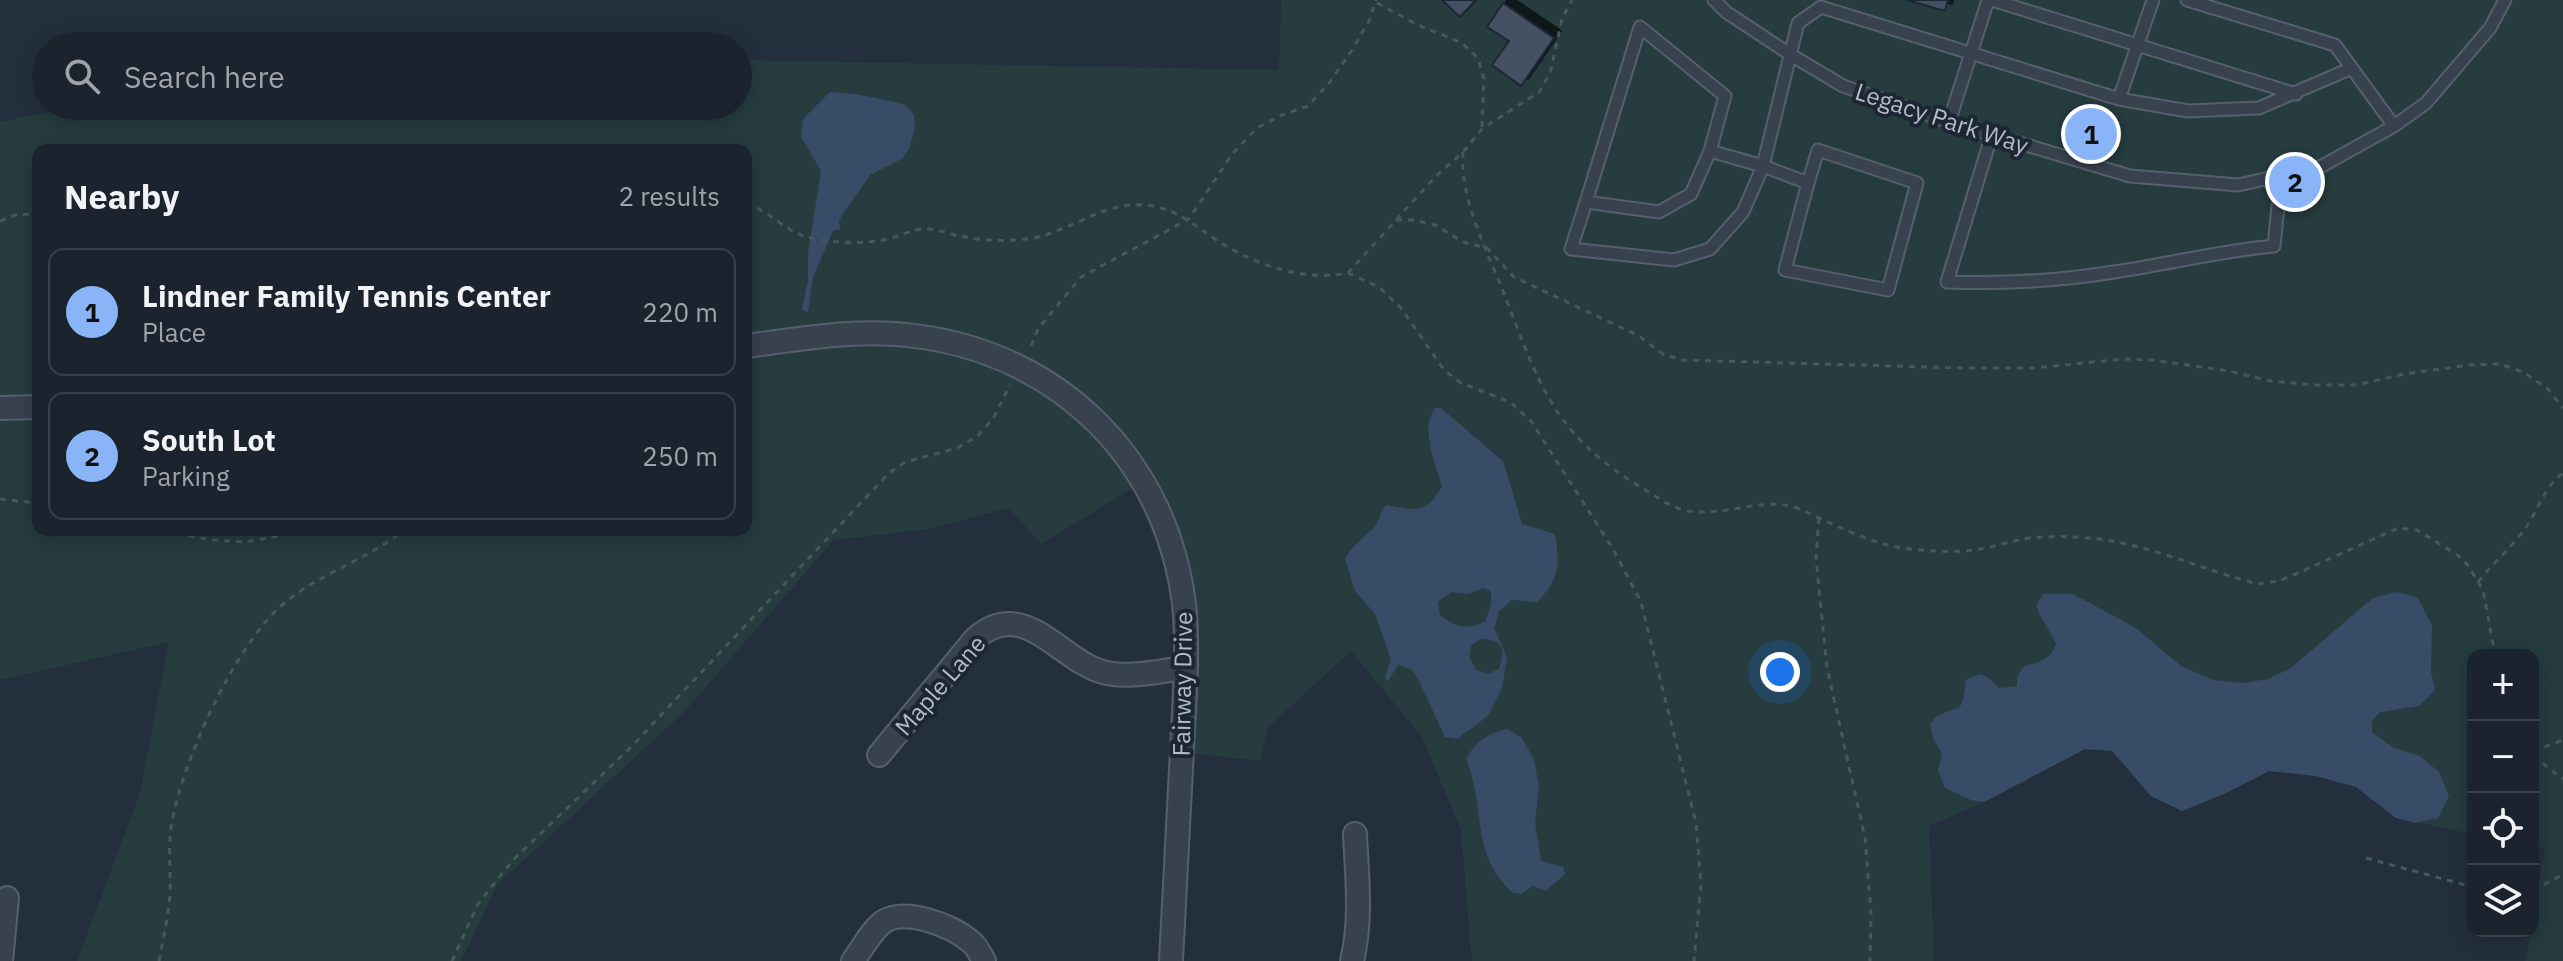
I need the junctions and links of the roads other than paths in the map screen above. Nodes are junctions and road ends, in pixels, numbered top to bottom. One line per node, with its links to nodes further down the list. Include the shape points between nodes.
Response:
1 (1714, 0): 8 (lane, Legacy Park Way)
2 (1990, 0): 6 (lane); 7 (lane)
3 (2153, 0): 6 (lane)
4 (2187, 0): 9 (lane, via 2335,45)
5 (2505, 0): 13 (lane, Legacy Park Way, via 2490,28 2426,103)
6 (2139, 47): 10 (lane); 11 (lane)
7 (1971, 53): 8 (lane, via 1821,7 1798,23); 11 (lane); 12 (lane)
8 (1791, 55): 12 (lane, Legacy Park Way, via 1843,86); 16 (lane)
9 (2352, 68): 10 (lane); 13 (lane)
10 (2296, 94): 11 (lane, via 2259,108 2188,111)
11 (2119, 99)
12 (1949, 122): 14 (lane, Legacy Park Way)
13 (2394, 126): 17 (lane, Legacy Park Way, via 2322,166)
14 (1992, 134): 17 (lane, Legacy Park Way, via 2130,176 2238,185); 17 (lane, via 1947,282 2055,280 2274,246)
15 (1710, 151): 16 (lane); 19 (lane, via 1691,194 1659,212); 19 (lane, via 1725,96 1640,27)
16 (1763, 166): 18 (lane); 19 (lane, via 1743,212 1710,249 1674,260 1571,249)
17 (2281, 176)
18 (1808, 183): 18 (lane, via 1818,150 1917,183 1888,290 1785,270)
19 (1586, 202)
20 (752, 345): 23 (street, Fairway Drive, via 871,333 913,335 995,355 1058,389 1119,447 1162,520 1181,588)
21 (32, 407): 22 (street)
22 (0, 408)
23 (1185, 668): 24 (street, Maple Lane, via 1102,672 1036,631 1002,625 975,639); 30 (street, Fairway Drive)
24 (879, 755)
25 (1355, 834): 31 (street, via 1359,916)
26 (7, 898): 27 (street)
27 (1, 961)
28 (853, 961): 29 (street, via 879,925 906,916 950,928 969,940)
29 (984, 961)
30 (1171, 961)
31 (1352, 961)

